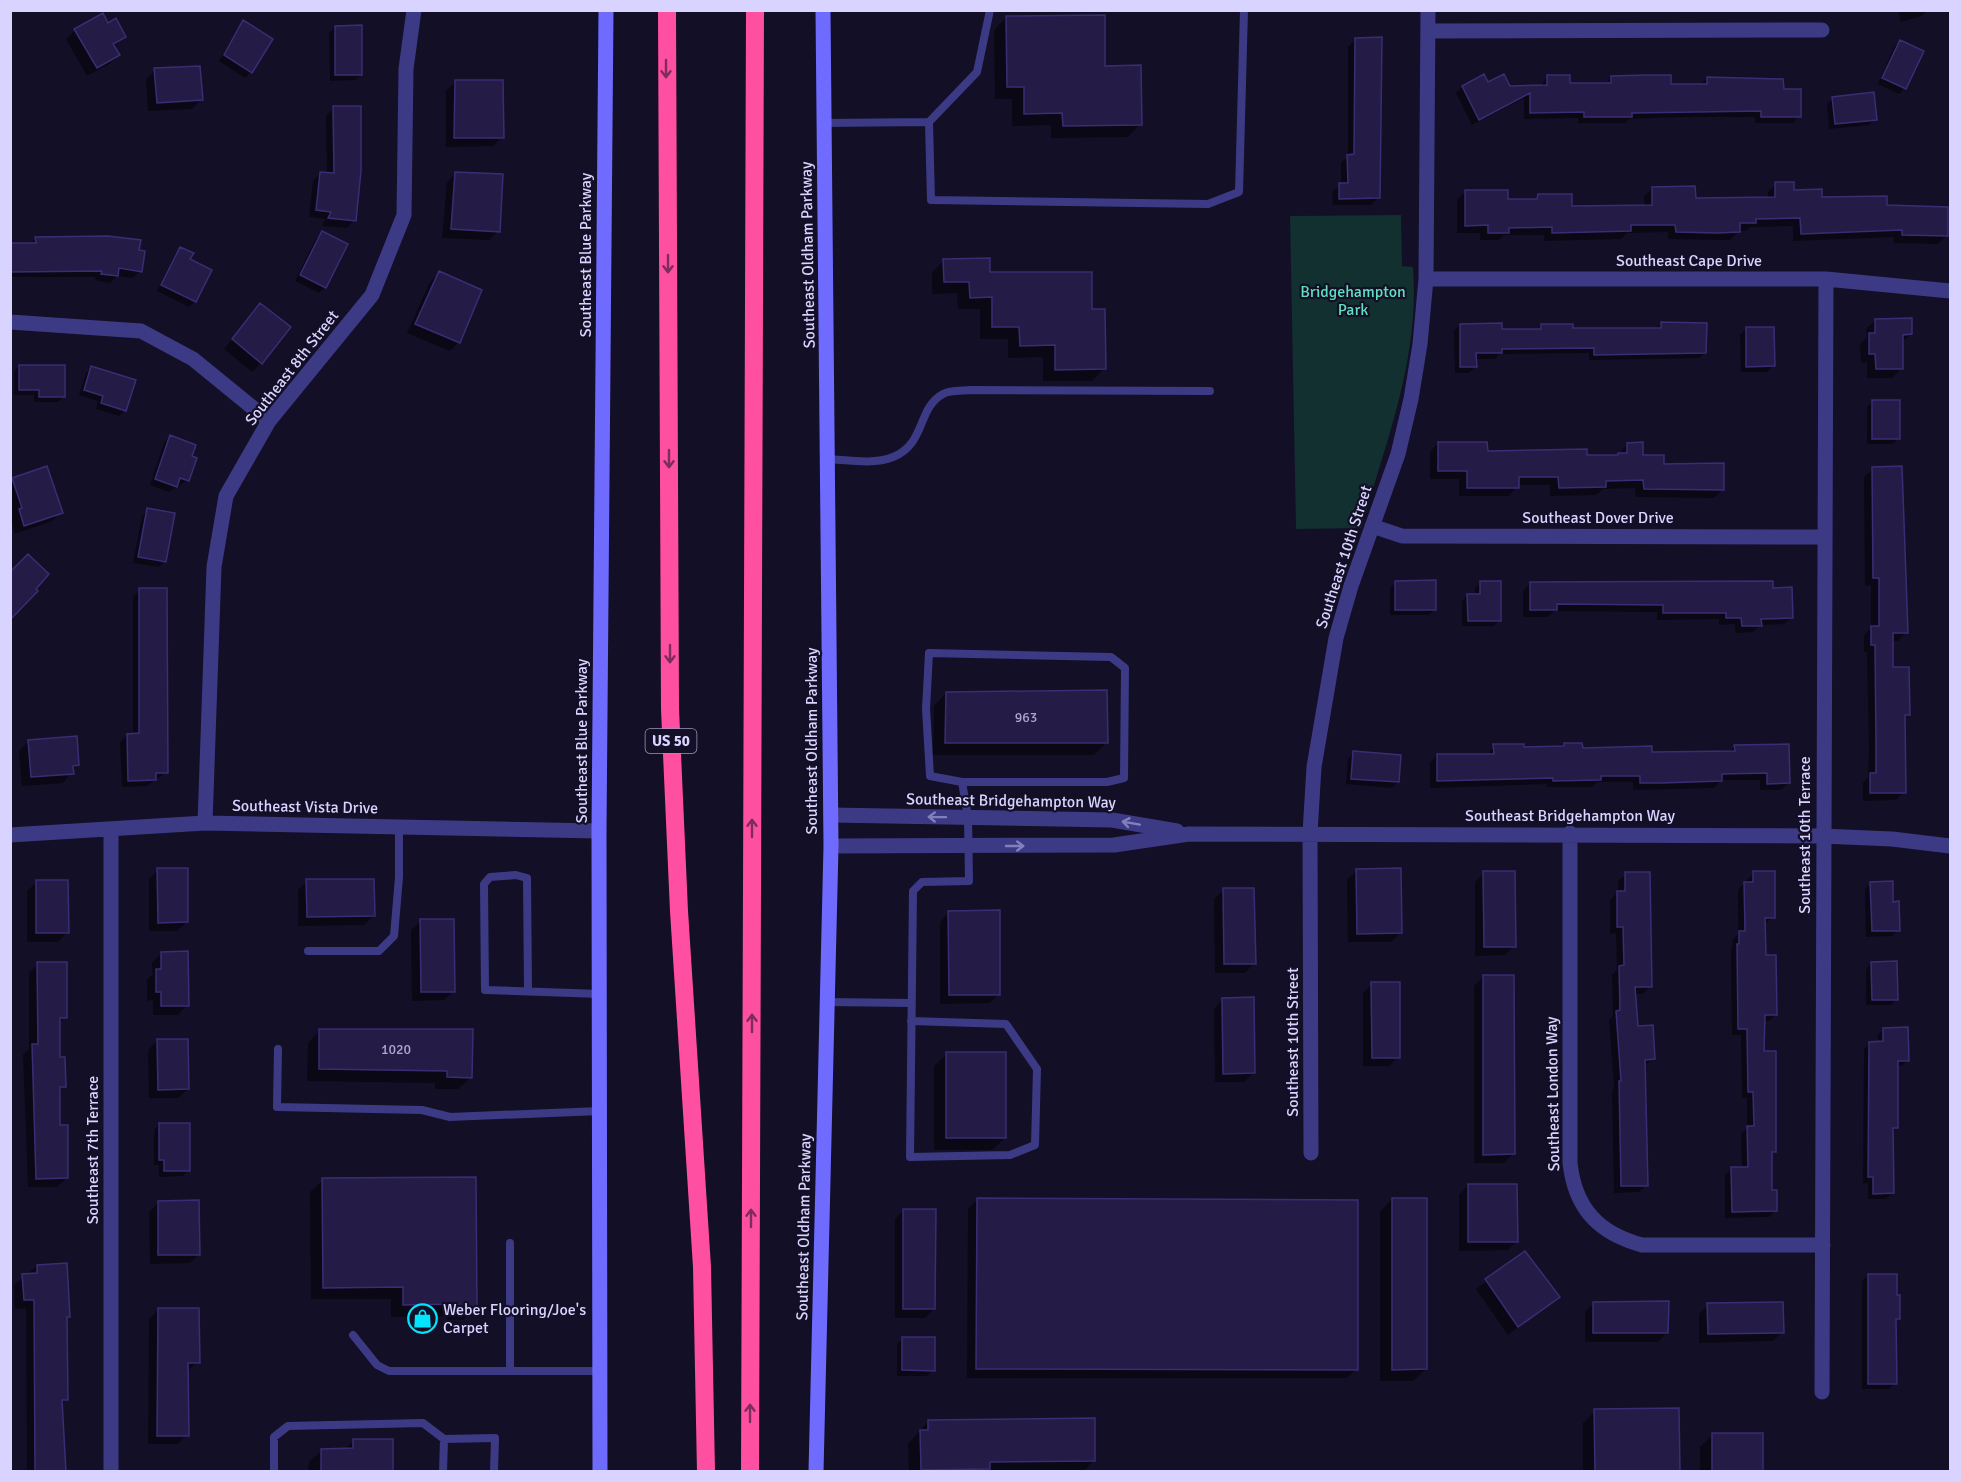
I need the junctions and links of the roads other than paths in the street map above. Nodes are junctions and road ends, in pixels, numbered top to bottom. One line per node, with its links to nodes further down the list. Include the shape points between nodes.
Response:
1 (414, 10): 18 (street, Southeast 8th Street, via 406,69 404,214 372,295)
2 (606, 10): 28 (street, Southeast Blue Parkway)
3 (667, 10): 58 (highway, US 50, one-way to 58, via 670,709 702,1268)
4 (755, 10): 59 (highway, one-way to 4)
5 (823, 10): 12 (street, Southeast Oldham Parkway)
6 (990, 10): 11 (lane, via 977,72)
7 (1244, 10): 11 (lane, via 1239,192 1208,204 931,200)
8 (1428, 10): 10 (street, Southeast 10th Street)
9 (1822, 30): 10 (street)
10 (1428, 31): 13 (street, Southeast 10th Street)
11 (928, 122): 12 (lane)
12 (824, 123): 19 (street, Southeast Oldham Parkway)
13 (1426, 279): 14 (street, Southeast Cape Drive); 20 (street, Southeast 10th Street, via 1411,399 1398,454)
14 (1827, 279): 15 (street, Southeast Cape Drive); 21 (street, Southeast 10th Terrace)
15 (1950, 291)
16 (10, 322): 18 (street, via 141,331 193,359)
17 (1209, 390): 19 (lane, via 945,392 933,402 919,436 908,449 880,460)
18 (269, 422): 25 (street, Southeast 8th Street, via 226,496 214,567)
19 (827, 459): 23 (street, Southeast Oldham Parkway)
20 (1372, 526): 21 (street, Southeast Dover Drive, via 1402,536); 29 (street, Southeast 10th Street, via 1351,586 1327,680 1314,767)
21 (1825, 537): 33 (street, Southeast 10th Terrace)
22 (962, 782): 22 (lane, via 930,776 926,709 929,653 1111,657 1125,668 1124,778 1107,782); 24 (lane)
23 (831, 815): 24 (street, Southeast Bridgehampton Way, one-way to 23); 34 (street, Southeast Oldham Parkway)
24 (968, 817): 31 (street, Southeast Bridgehampton Way, one-way to 24, via 1112,820); 35 (lane)
25 (205, 823): 26 (street, Southeast Vista Drive); 27 (street, Southeast Vista Drive)
26 (399, 827): 28 (street, Southeast Vista Drive); 37 (lane, via 394,936 378,951)
27 (111, 829): 32 (street, Southeast Vista Drive); 53 (street, Southeast 7th Terrace)
28 (599, 831): 39 (street, Southeast Blue Parkway)
29 (1310, 833): 30 (street, Southeast Bridgehampton Way); 31 (street, Southeast Bridgehampton Way); 45 (street, Southeast 10th Street)
30 (1570, 833): 33 (street, Southeast Bridgehampton Way); 47 (street, Southeast London Way, via 1570,1163 1572,1183 1582,1205 1598,1225 1621,1239 1642,1245)
31 (1189, 834): 35 (street, Southeast Bridgehampton Way, one-way to 31, via 1114,845)
32 (10, 835)
33 (1822, 836): 36 (street, Southeast Bridgehampton Way); 47 (street, Southeast 10th Terrace)
34 (831, 846): 35 (street, Southeast Bridgehampton Way); 40 (street, Southeast Oldham Parkway)
35 (969, 846): 41 (lane, via 969,881 922,882 913,891)
36 (1950, 846)
37 (308, 951)
38 (528, 991): 38 (lane, via 485,990 484,884 490,877 516,874 527,878); 39 (lane)
39 (600, 994): 44 (street, Southeast Blue Parkway)
40 (827, 1002): 41 (lane); 60 (street, Southeast Oldham Parkway)
41 (911, 1003): 42 (lane)
42 (911, 1021): 42 (lane, via 910,1157 1011,1155 1035,1145 1037,1069 1006,1024)
43 (278, 1049): 44 (lane, via 277,1107 422,1110 450,1117)
44 (600, 1111): 50 (street, Southeast Blue Parkway)
45 (1311, 1153)
46 (510, 1243): 49 (lane)
47 (1823, 1245): 51 (street, Southeast 10th Terrace)
48 (353, 1335): 49 (lane, via 377,1365 390,1371)
49 (510, 1371): 50 (lane)
50 (600, 1371): 57 (street, Southeast Blue Parkway)
51 (1822, 1392)
52 (444, 1439): 54 (lane, via 423,1423 288,1426 274,1437); 55 (lane); 56 (lane, via 495,1438)
53 (111, 1472)
54 (274, 1472)
55 (443, 1472)
56 (494, 1472)
57 (600, 1472)
58 (706, 1472)
59 (750, 1472)
60 (816, 1472)

